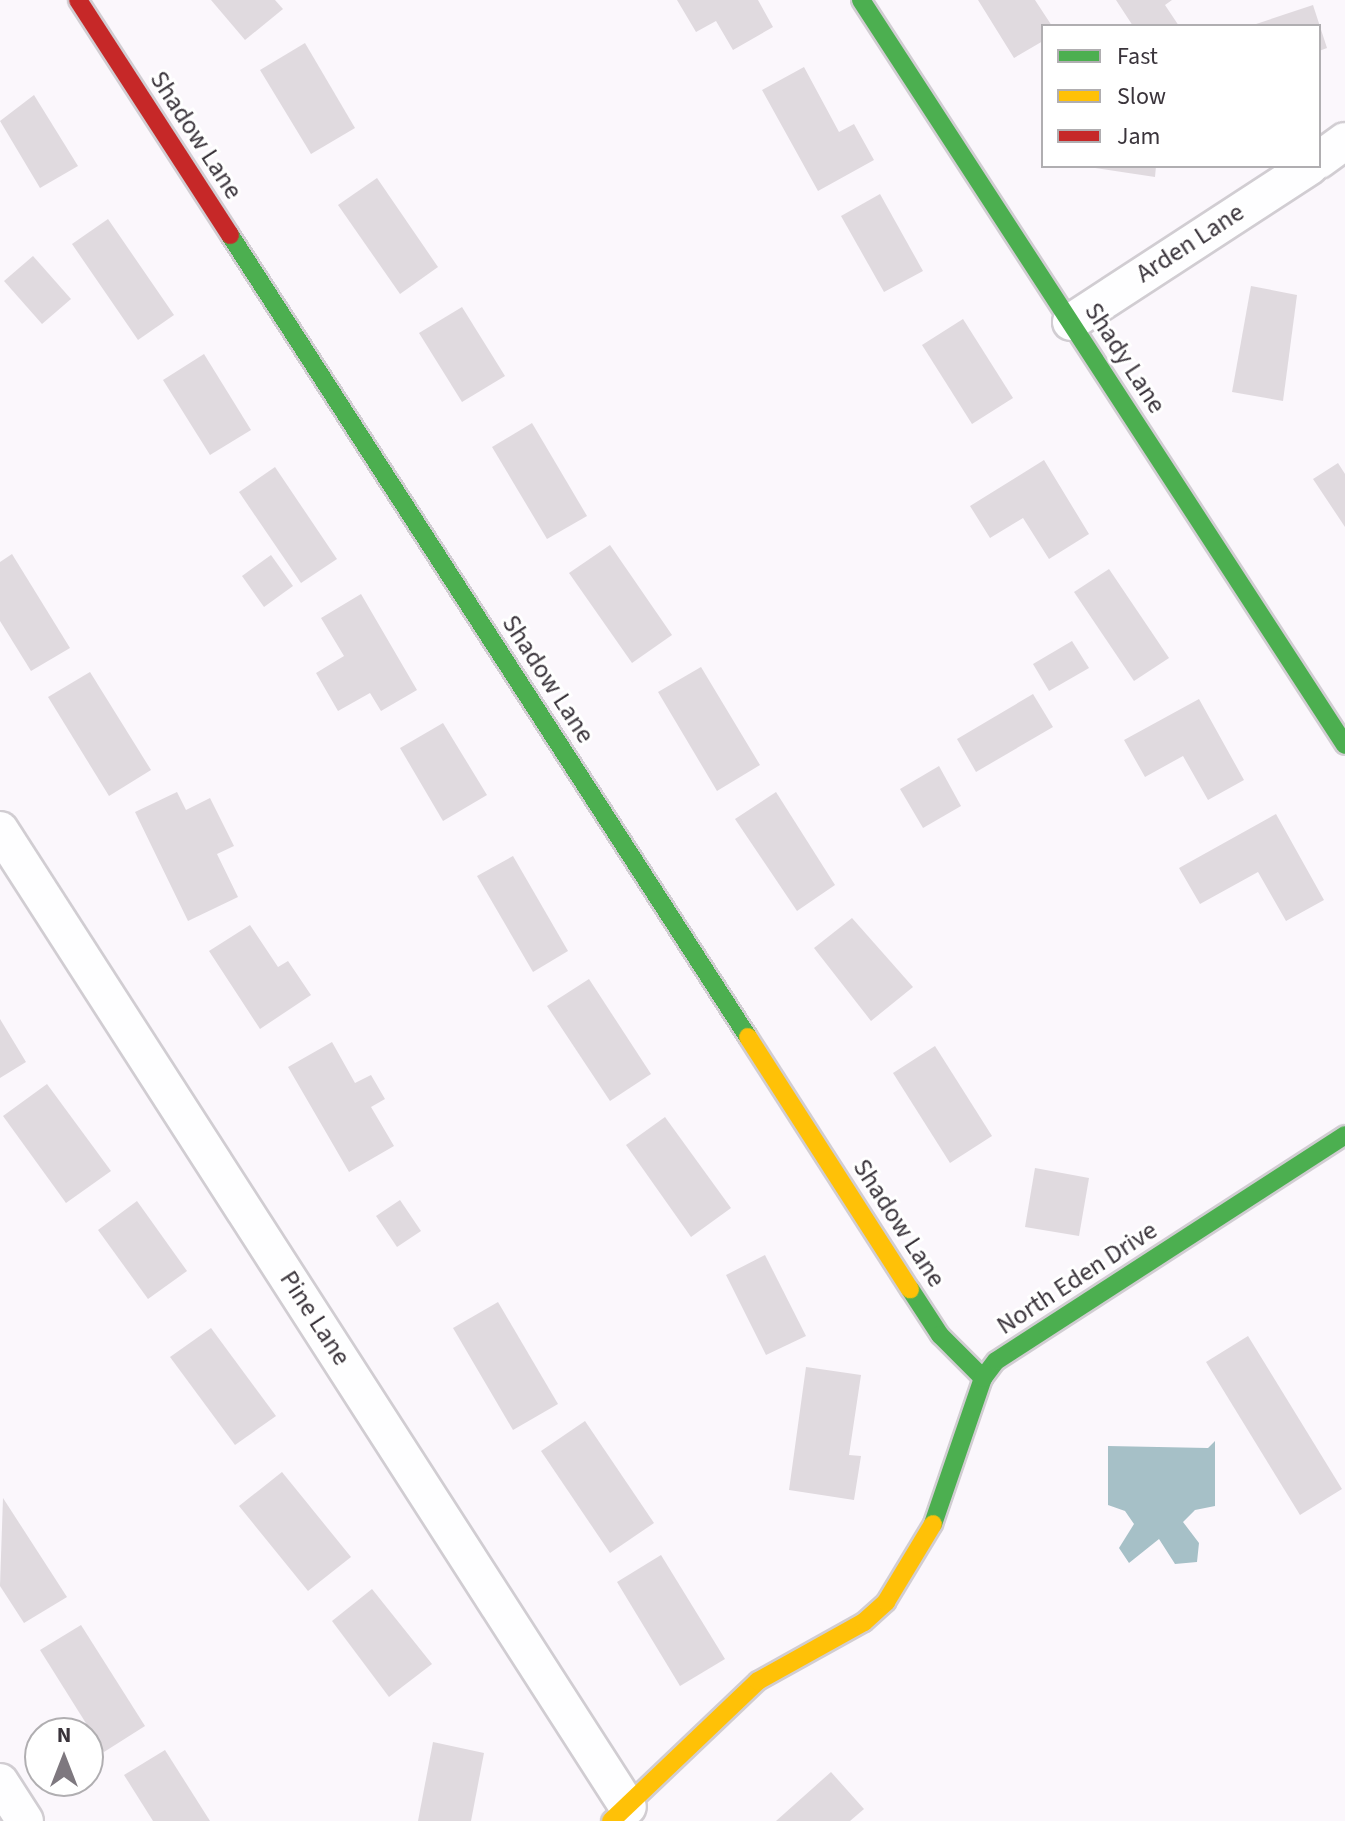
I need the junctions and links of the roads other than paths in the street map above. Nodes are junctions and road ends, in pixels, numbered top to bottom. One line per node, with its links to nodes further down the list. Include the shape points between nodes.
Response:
1 (78, 0): 10 (street, Shadow Lane, via 940,1335)
2 (861, 0): 6 (street, Shady Lane)
3 (1345, 141): 4 (street)
4 (1321, 159)
5 (1307, 168): 6 (street, Arden Lane)
6 (1071, 322): 7 (street, Shady Lane)
7 (1345, 745)
8 (0, 830): 12 (street, Pine Lane)
9 (1345, 1135): 10 (street, North Eden Drive, via 1028,1337)
10 (983, 1378): 12 (street, North Eden Drive, via 933,1524 886,1602 864,1622 758,1681 712,1719)
11 (0, 1782): 13 (street)
12 (619, 1814)
13 (25, 1821)

